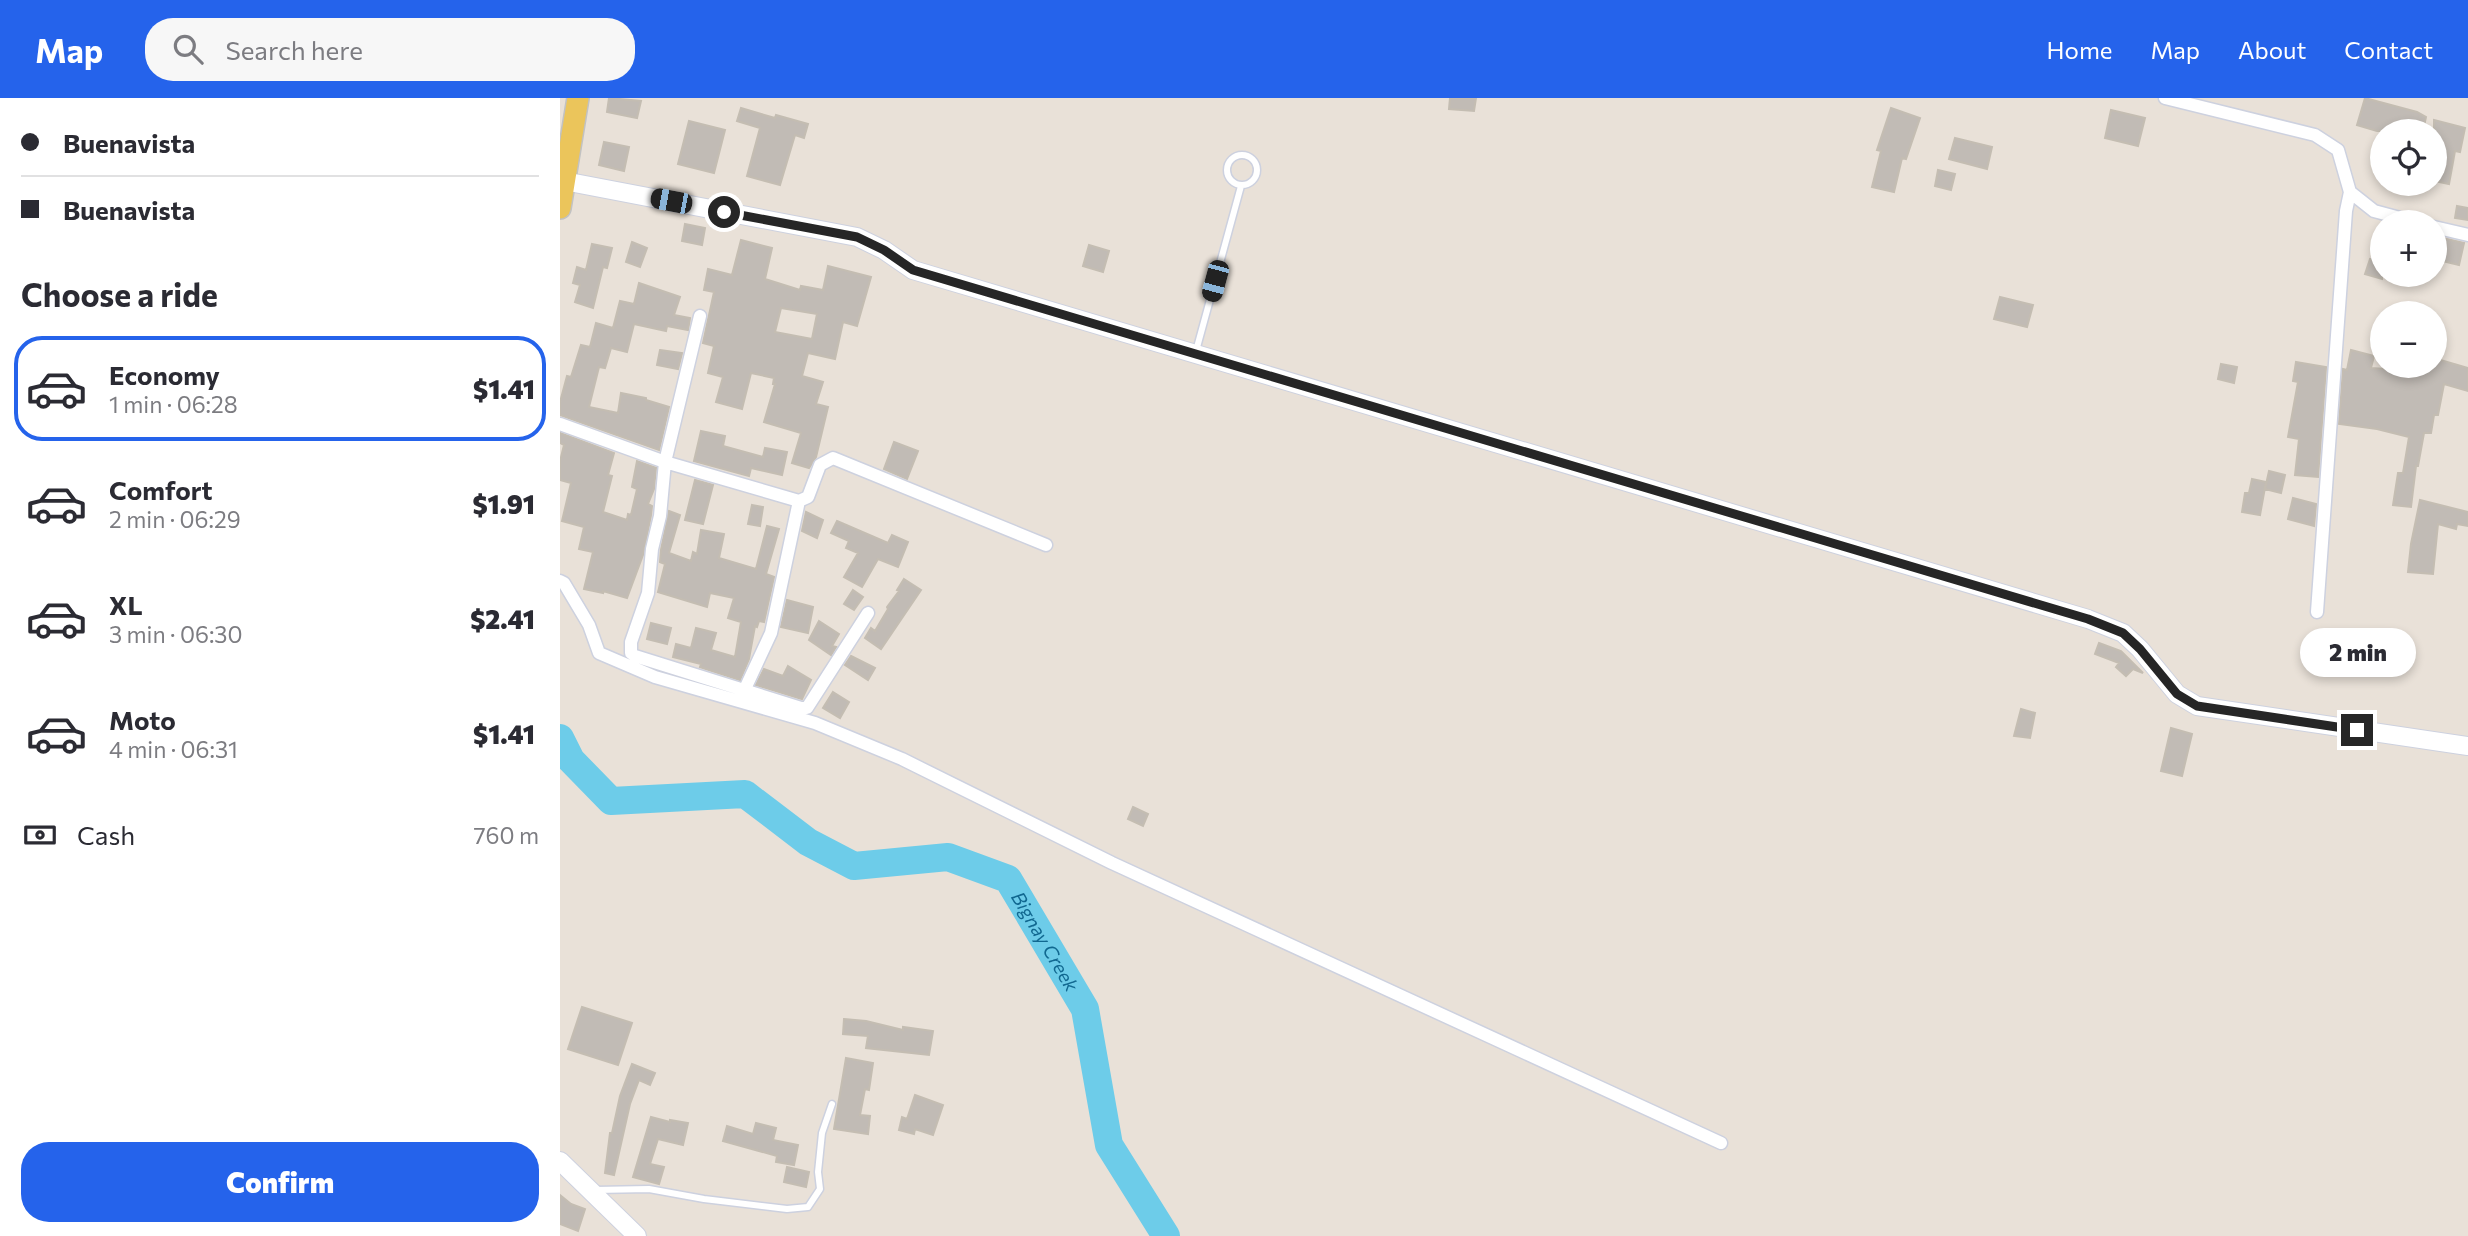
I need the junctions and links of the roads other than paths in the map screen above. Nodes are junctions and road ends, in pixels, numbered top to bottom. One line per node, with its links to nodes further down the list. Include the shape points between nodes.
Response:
1 (578, 98): 3 (main road)
2 (2165, 98): 5 (street, via 2315,135 2338,150)
3 (562, 181): 6 (main road); 11 (street, via 857,237 913,270)
4 (1241, 186): 4 (lane, via 1251,183 1258,170 1251,158 1242,155 1230,162 1227,172 1231,181); 11 (lane)
5 (2350, 192): 7 (street); 17 (street)
6 (560, 208)
7 (2373, 210)
8 (2447, 230): 9 (street)
9 (2468, 235)
10 (700, 316): 13 (street)
11 (1196, 352): 20 (street, via 2088,619 2123,633 2177,694 2197,706)
12 (560, 424): 13 (street)
13 (665, 462): 14 (street); 19 (street, via 648,593 631,653)
14 (799, 501): 15 (street, via 808,497 820,465 832,458); 19 (street, via 771,633)
15 (1046, 545)
16 (560, 581): 22 (street, via 589,625 599,653 654,677 815,723 902,759 1112,863)
17 (2318, 612)
18 (868, 613): 19 (street, via 807,708)
19 (744, 691)
20 (2468, 746)
21 (832, 1104): 24 (lane, via 822,1133 820,1189 808,1207 787,1209 649,1189)
22 (1721, 1143)
23 (560, 1161): 24 (street)
24 (589, 1190): 25 (street)
25 (637, 1236)

